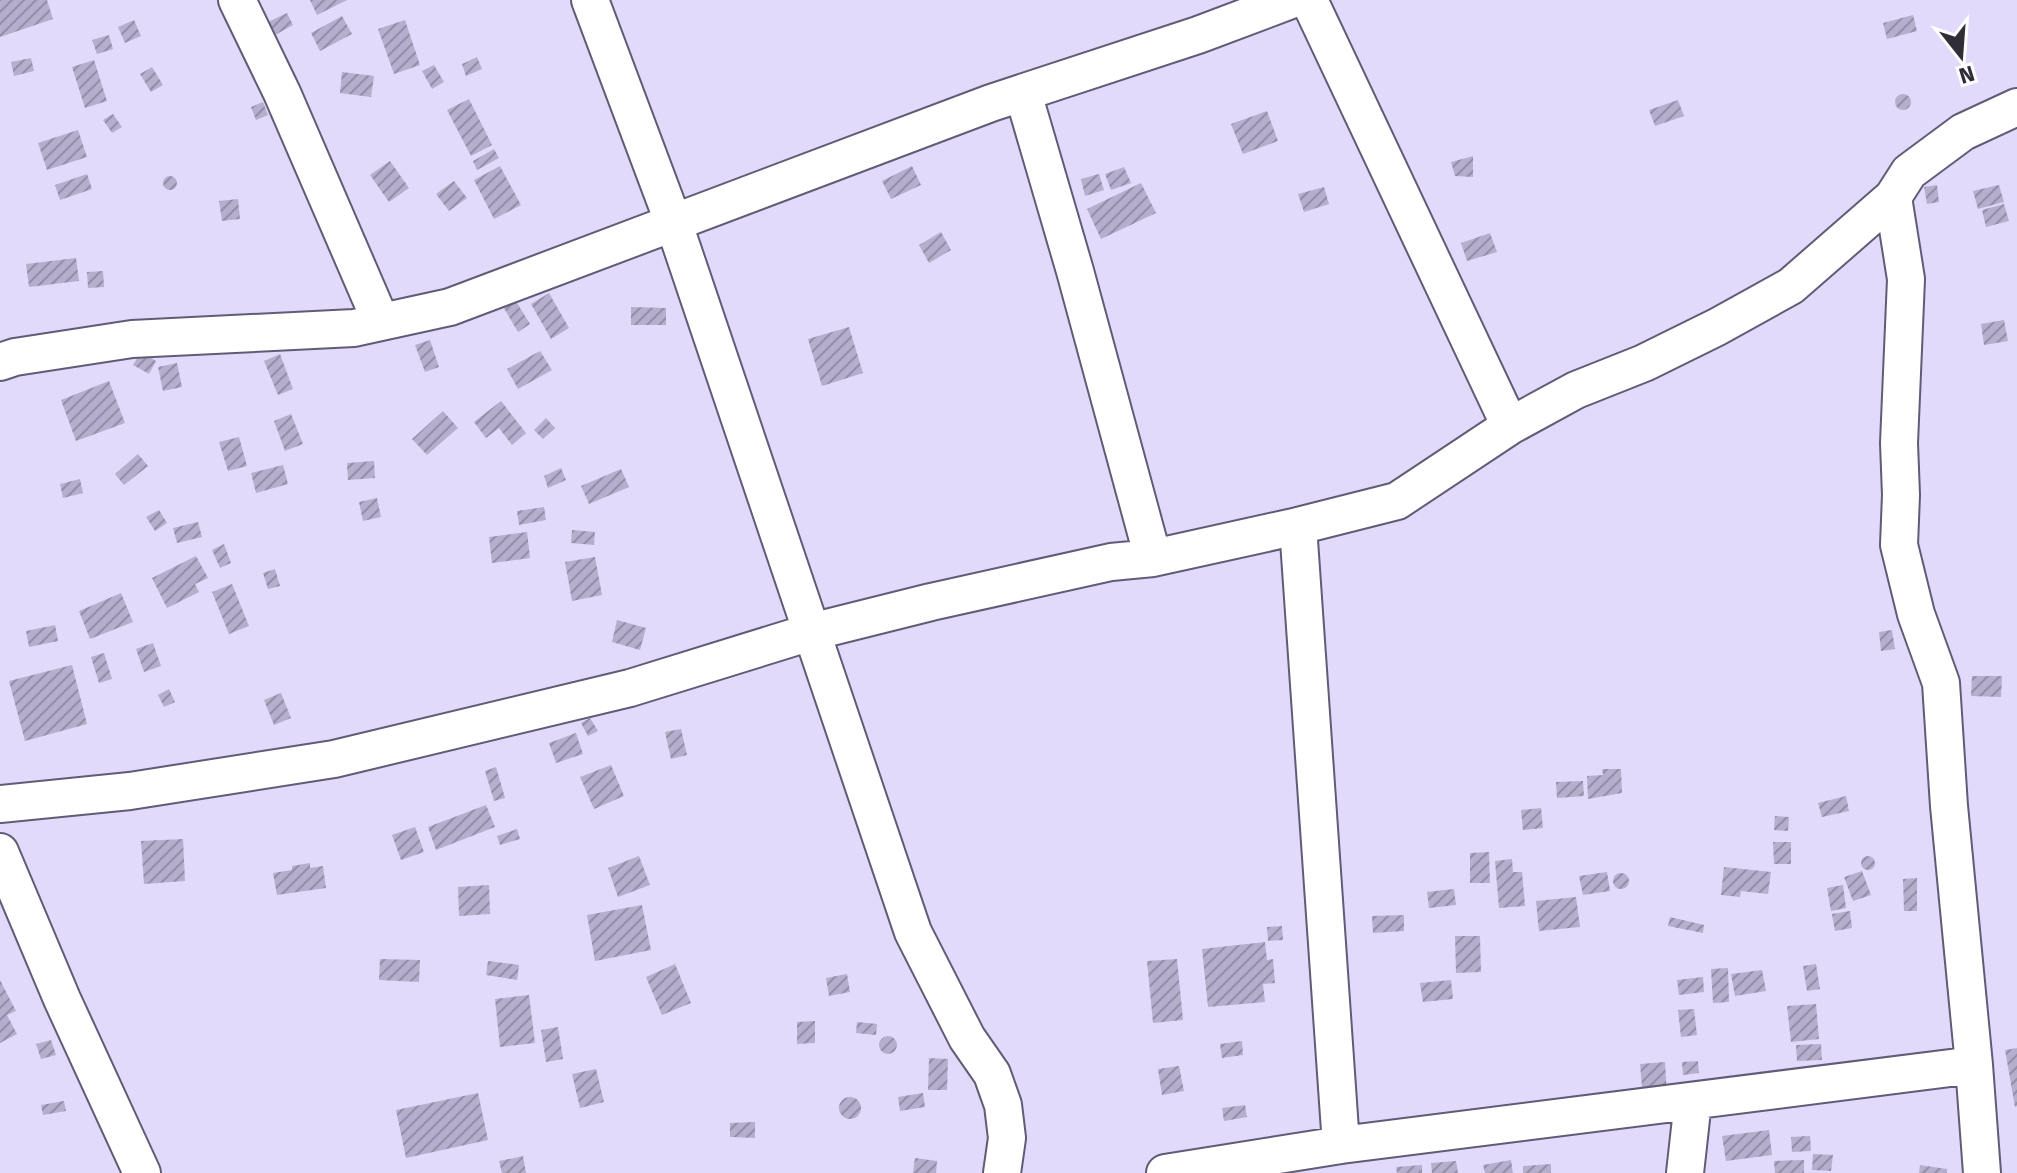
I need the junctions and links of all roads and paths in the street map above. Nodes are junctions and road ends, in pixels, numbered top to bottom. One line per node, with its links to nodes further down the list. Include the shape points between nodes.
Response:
1 (237, 0): 9 (street)
2 (590, 0): 8 (street)
3 (1291, 0): 5 (street)
4 (1309, 0): 11 (street)
5 (1023, 93): 8 (street); 13 (street)
6 (2017, 107): 7 (street, via 1963,132 1909,172)
7 (1893, 197): 11 (street, via 1791,286); 17 (street, via 1906,279 1899,545 1941,683)
8 (674, 224): 9 (street, via 450,307); 14 (street)
9 (381, 322): 10 (street, via 354,328 132,339)
10 (0, 362)
11 (1510, 426): 12 (street, via 1397,501)
12 (1298, 526): 13 (street); 19 (street)
13 (1153, 558): 14 (street, via 1111,562)
14 (811, 632): 15 (street, via 630,688 334,759 130,791); 21 (street, via 913,932 967,1038 992,1074 1003,1105 1007,1138)
15 (0, 804)
16 (0, 852): 20 (street)
17 (1974, 1065): 18 (street); 24 (street)
18 (1693, 1101): 19 (street); 23 (street)
19 (1356, 1154): 22 (street)
20 (142, 1173)
21 (1002, 1173)
22 (1165, 1173)
23 (1685, 1173)
24 (1982, 1173)

